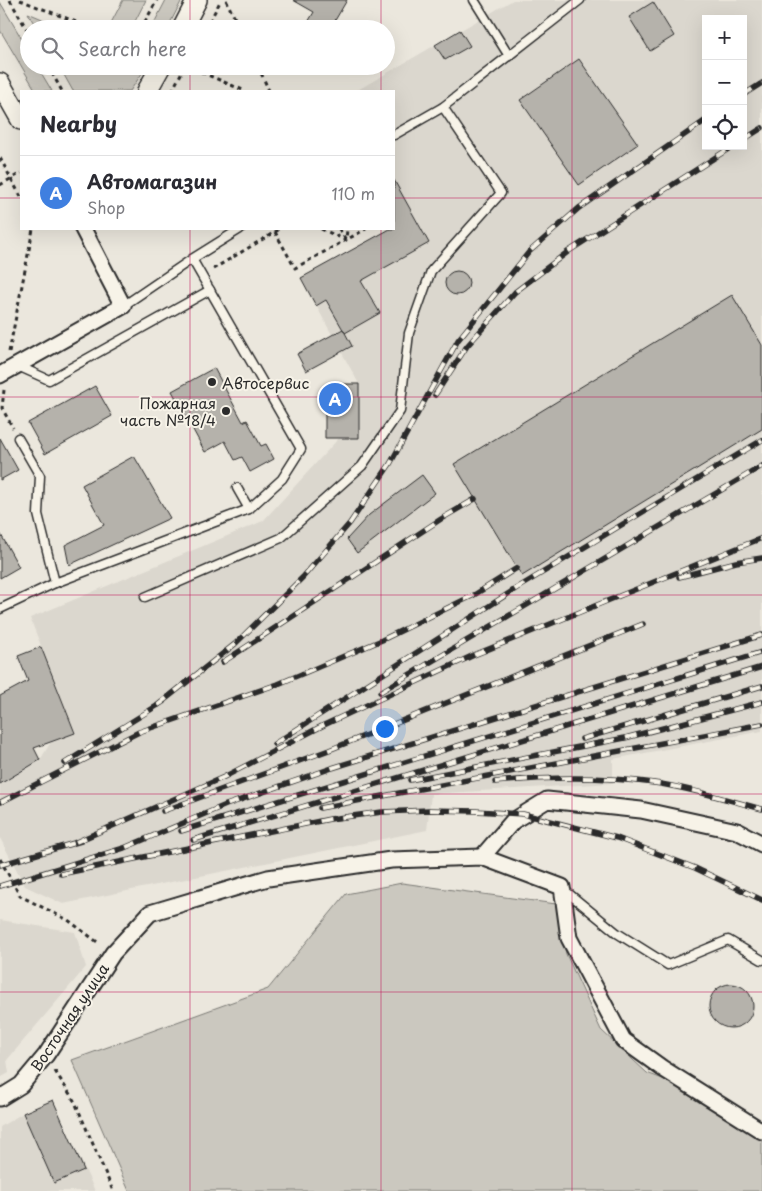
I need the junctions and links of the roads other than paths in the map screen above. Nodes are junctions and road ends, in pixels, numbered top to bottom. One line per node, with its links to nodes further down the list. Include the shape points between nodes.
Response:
1 (198, 0): 4 (street)
2 (474, 0): 5 (lane)
3 (580, 0): 5 (lane)
4 (187, 20)
5 (509, 56): 9 (lane)
6 (156, 75): 8 (street)
7 (0, 82): 10 (street)
8 (148, 90)
9 (443, 107): 11 (lane); 22 (lane, via 501,192 432,271 409,333 400,411 362,466 281,538)
10 (20, 118)
11 (395, 134)
12 (84, 230): 16 (street)
13 (238, 230): 14 (lane)
14 (192, 259): 15 (lane); 16 (lane)
15 (210, 290): 17 (lane, via 49,380); 20 (lane, via 301,448 282,479)
16 (124, 306): 17 (street)
17 (8, 371)
18 (18, 438): 21 (lane, via 40,476 38,514)
19 (237, 488): 20 (lane)
20 (249, 509): 21 (lane)
21 (55, 583): 23 (lane)
22 (145, 597)
23 (0, 609)
24 (762, 844): 25 (street, via 737,832 641,810 547,800 512,821)
25 (482, 857): 26 (street); 28 (street, Восточная улица, via 391,860 268,878 150,913 113,953 46,1055 21,1086)
26 (562, 888): 27 (lane, via 617,933 668,965 728,940); 29 (street, via 568,938 623,1040)
27 (762, 960)
28 (0, 1098)
29 (762, 1131)

